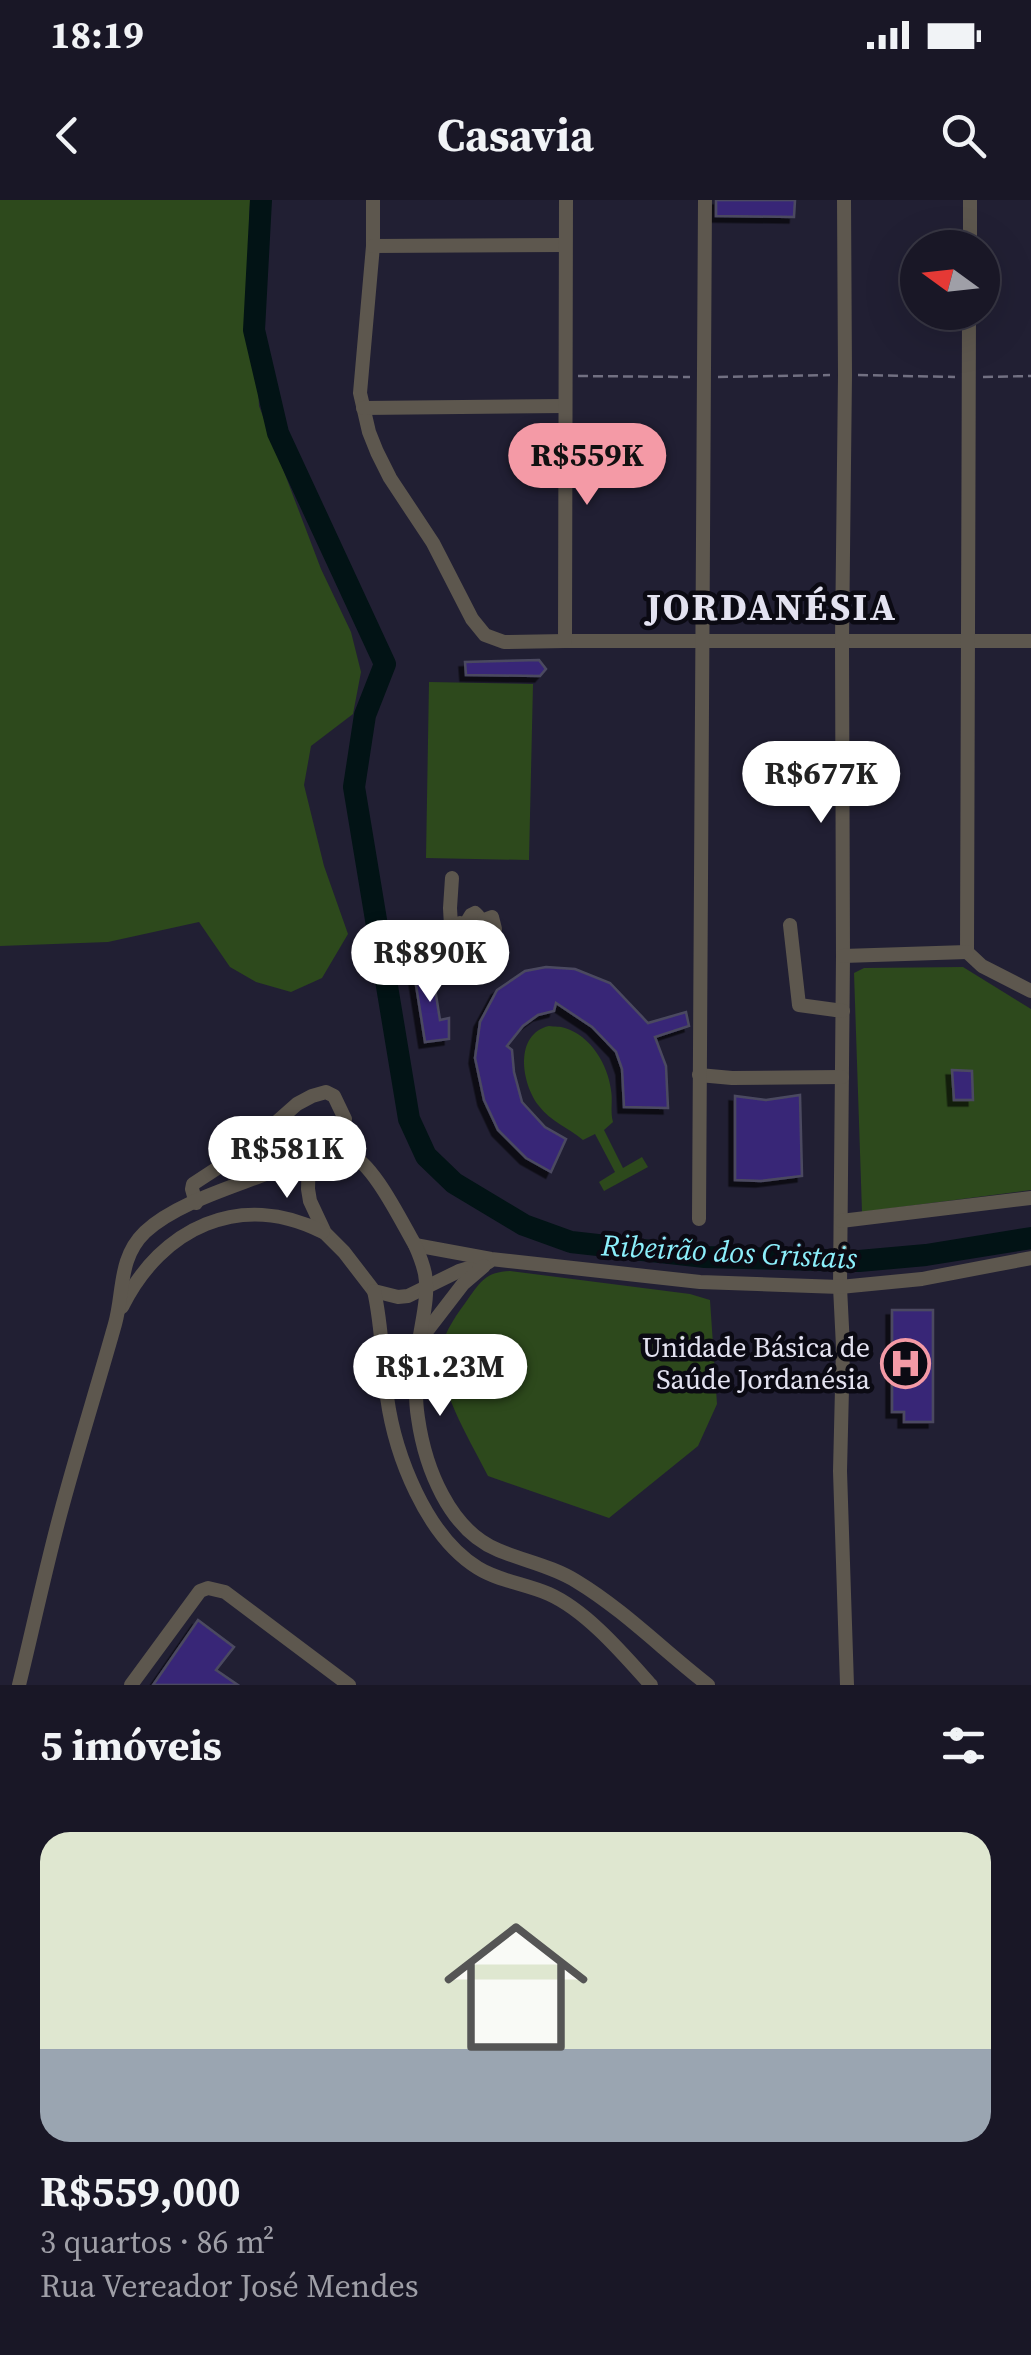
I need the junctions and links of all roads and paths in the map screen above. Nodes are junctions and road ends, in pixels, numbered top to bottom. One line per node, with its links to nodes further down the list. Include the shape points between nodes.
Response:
1 (373, 200): 8 (street)
2 (566, 200): 7 (street)
3 (705, 200): 17 (street)
4 (844, 200): 10 (street)
5 (970, 200): 6 (street)
6 (970, 230)
7 (565, 245): 8 (street); 13 (street)
8 (373, 246): 14 (street, via 360,372)
9 (969, 330): 12 (street)
10 (846, 375): 12 (path); 19 (street)
11 (1031, 376): 12 (path)
12 (968, 377): 15 (street)
13 (565, 406): 14 (street); 16 (street)
14 (363, 408): 16 (street, via 390,478 478,628 504,642)
15 (968, 640): 18 (street); 19 (street); 23 (street)
16 (566, 641): 17 (street)
17 (702, 641): 19 (street); 27 (street)
18 (1031, 641)
19 (842, 642): 24 (street)
20 (452, 878): 22 (street, via 450,908 462,925 493,911)
21 (790, 926): 26 (street, via 799,1004)
22 (501, 932)
23 (966, 952): 24 (street); 25 (street)
24 (843, 956): 26 (street)
25 (1031, 991)
26 (843, 1011): 28 (street)
27 (700, 1075): 28 (street); 33 (street)
28 (842, 1077): 34 (street)
29 (344, 1120): 32 (street, via 326,1092 297,1104 193,1184)
30 (310, 1156): 32 (street); 35 (street, via 310,1201); 36 (street, via 358,1158)
31 (1031, 1198): 34 (street)
32 (196, 1203): 42 (street, via 164,1218 133,1247)
33 (699, 1219)
34 (842, 1221): 39 (street)
35 (325, 1232): 41 (street); 42 (street, via 266,1215 209,1222 152,1261)
36 (415, 1245): 38 (street); 40 (street)
37 (1031, 1258): 39 (street, via 922,1279)
38 (490, 1261): 39 (street, via 700,1282); 40 (street); 43 (street)
39 (840, 1284): 49 (street)
40 (426, 1286): 41 (street, via 398,1297); 43 (street)
41 (374, 1290): 47 (street, via 396,1438 436,1528 478,1568 568,1604)
42 (117, 1317): 44 (street)
43 (419, 1341): 48 (street, via 420,1437 454,1514 490,1547 540,1564 608,1602)
44 (19, 1685)
45 (130, 1685): 46 (street, via 208,1588 224,1592)
46 (349, 1685)
47 (652, 1685)
48 (708, 1685)
49 (847, 1685)

